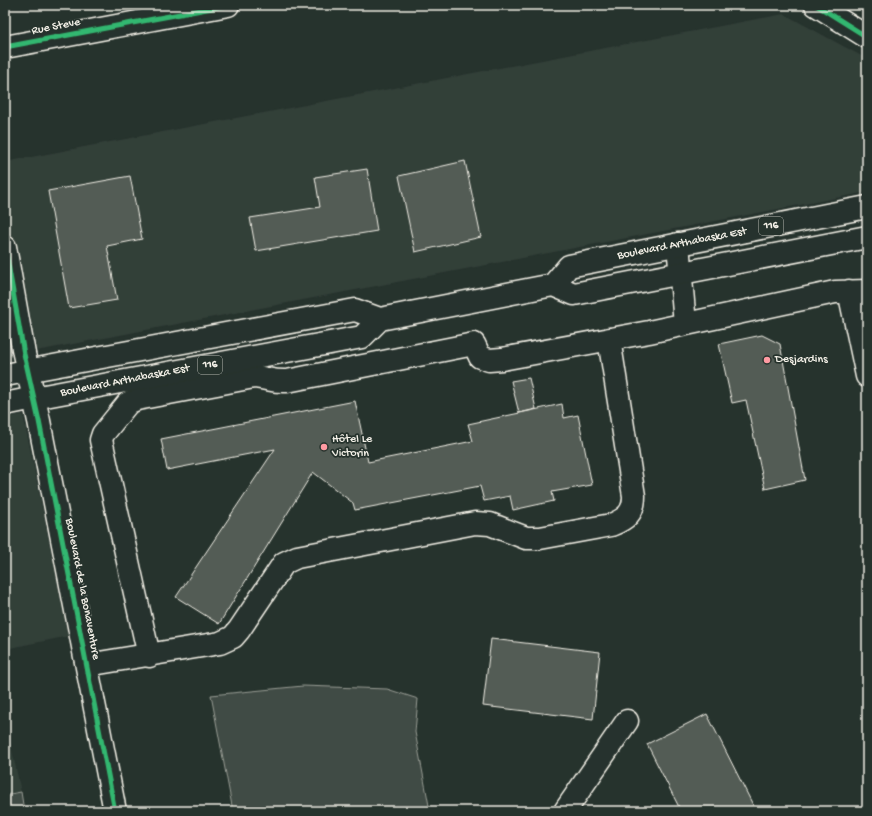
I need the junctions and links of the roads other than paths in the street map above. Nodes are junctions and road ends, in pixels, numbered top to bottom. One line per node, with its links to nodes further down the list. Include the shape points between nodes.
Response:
1 (228, 5): 4 (main road, Rue Steve)
2 (816, 5): 3 (main road)
3 (867, 37)
4 (5, 46)
5 (867, 207): 7 (main road, Boulevard Arthabaska Est / 116)
6 (867, 238): 9 (main road)
7 (678, 244): 9 (main road); 10 (main road, Boulevard Arthabaska Est / 116, via 568,266)
8 (5, 246): 15 (main road)
9 (680, 273): 10 (main road, via 574,294); 13 (main road)
10 (553, 285): 12 (main road)
11 (858, 291): 13 (main road, via 835,292); 17 (main road)
12 (380, 319): 15 (main road, 116, via 355,310); 18 (main road, Boulevard Arthabaska Est / 116, via 362,337)
13 (685, 324): 14 (main road)
14 (609, 339): 20 (main road, via 634,496 634,506 621,521 611,526 540,538 526,538 490,524 475,523 297,557 284,563 233,637 220,643); 20 (main road, via 489,360 480,358 474,344 287,381 275,382 254,377 137,399 128,403 101,440)
15 (28, 371): 16 (main road, 116); 18 (main road, Boulevard de la Bonaventure)
16 (5, 375)
17 (867, 376)
18 (34, 398): 19 (main road, Boulevard Arthabaska Est / 116); 21 (main road, Boulevard de la Bonaventure)
19 (5, 404)
20 (149, 656): 21 (main road)
21 (87, 665): 23 (main road, Boulevard de la Bonaventure)
22 (627, 721): 24 (main road)
23 (115, 811)
24 (565, 811)

